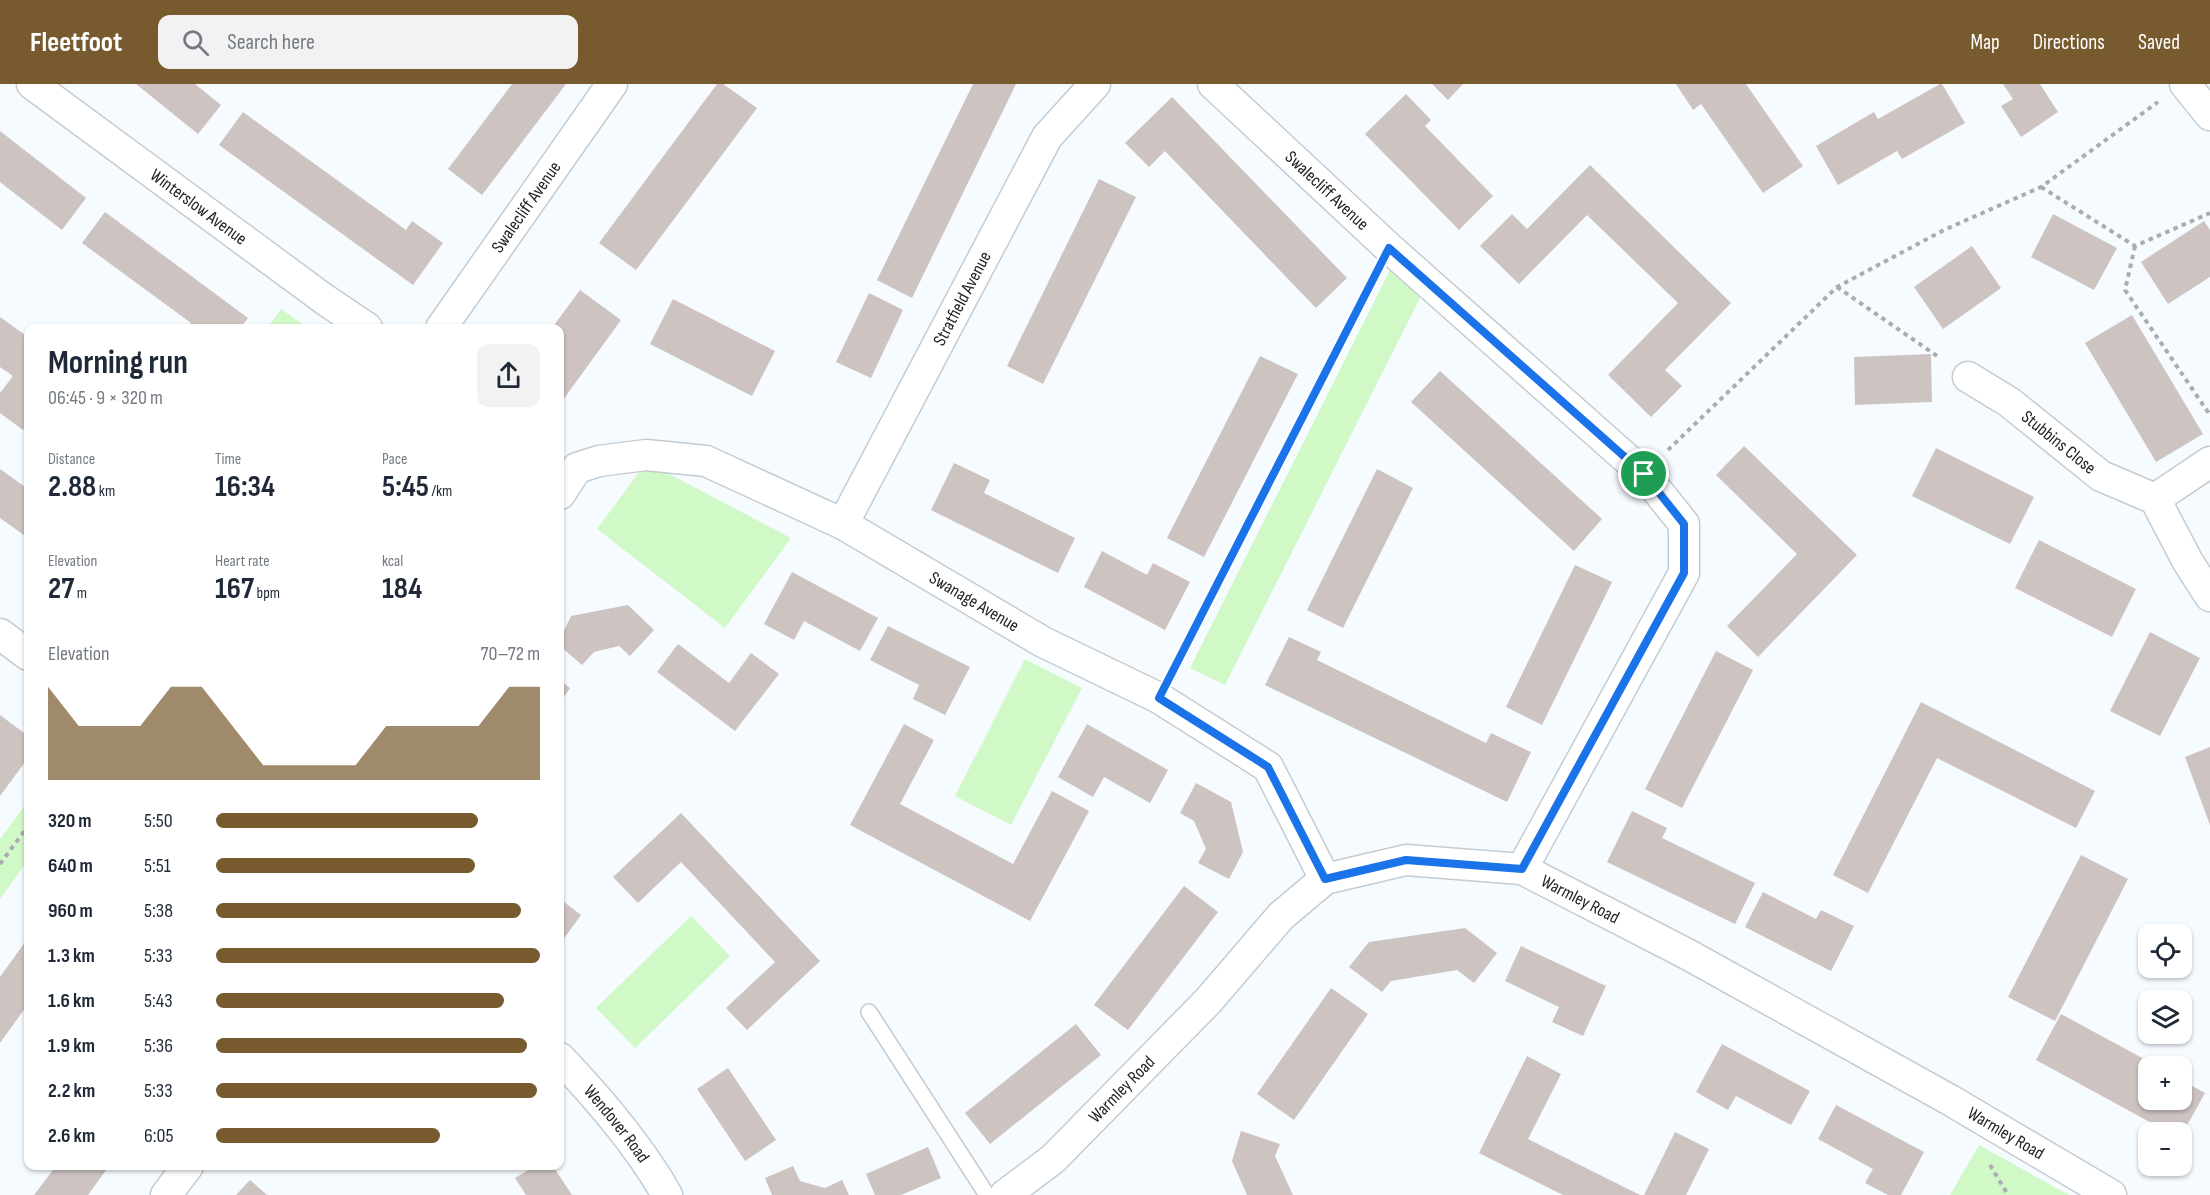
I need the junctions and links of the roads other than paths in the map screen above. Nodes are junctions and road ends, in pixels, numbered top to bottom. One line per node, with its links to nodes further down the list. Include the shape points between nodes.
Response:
1 (32, 84): 7 (street, Winterslow Avenue)
2 (612, 84): 8 (street, Swalecliff Avenue)
3 (1095, 84): 14 (street, Stratfield Avenue, via 1047,137)
4 (1213, 84): 18 (street, Swalecliff Avenue, via 1389,248 1644,474 1684,524 1684,573)
5 (2175, 91): 6 (street)
6 (2210, 115)
7 (362, 324)
8 (444, 324)
9 (1968, 377): 13 (street, Stubbins Close, via 2009,402 2101,476)
10 (568, 462): 12 (street, Swanage Avenue); 14 (street, Swanage Avenue, via 646,455 706,461)
11 (2210, 462): 13 (street)
12 (564, 478)
13 (2155, 499): 15 (street)
14 (843, 524): 19 (street, Swanage Avenue, via 1043,642 1159,698 1268,767)
15 (2210, 596)
16 (0, 634): 17 (street)
17 (24, 652)
18 (1522, 869): 19 (street, Warmley Road, via 1406,860); 27 (street, Warmley Road, via 1687,954 1959,1105)
19 (1325, 879): 26 (street, Warmley Road, via 1281,916 1209,1000 1053,1160)
20 (869, 1012): 25 (lane)
21 (564, 1062): 24 (street, Wendover Road, via 646,1160)
22 (185, 1170): 23 (street)
23 (166, 1195)
24 (667, 1195)
25 (987, 1195)
26 (1005, 1195)
27 (2111, 1195)

